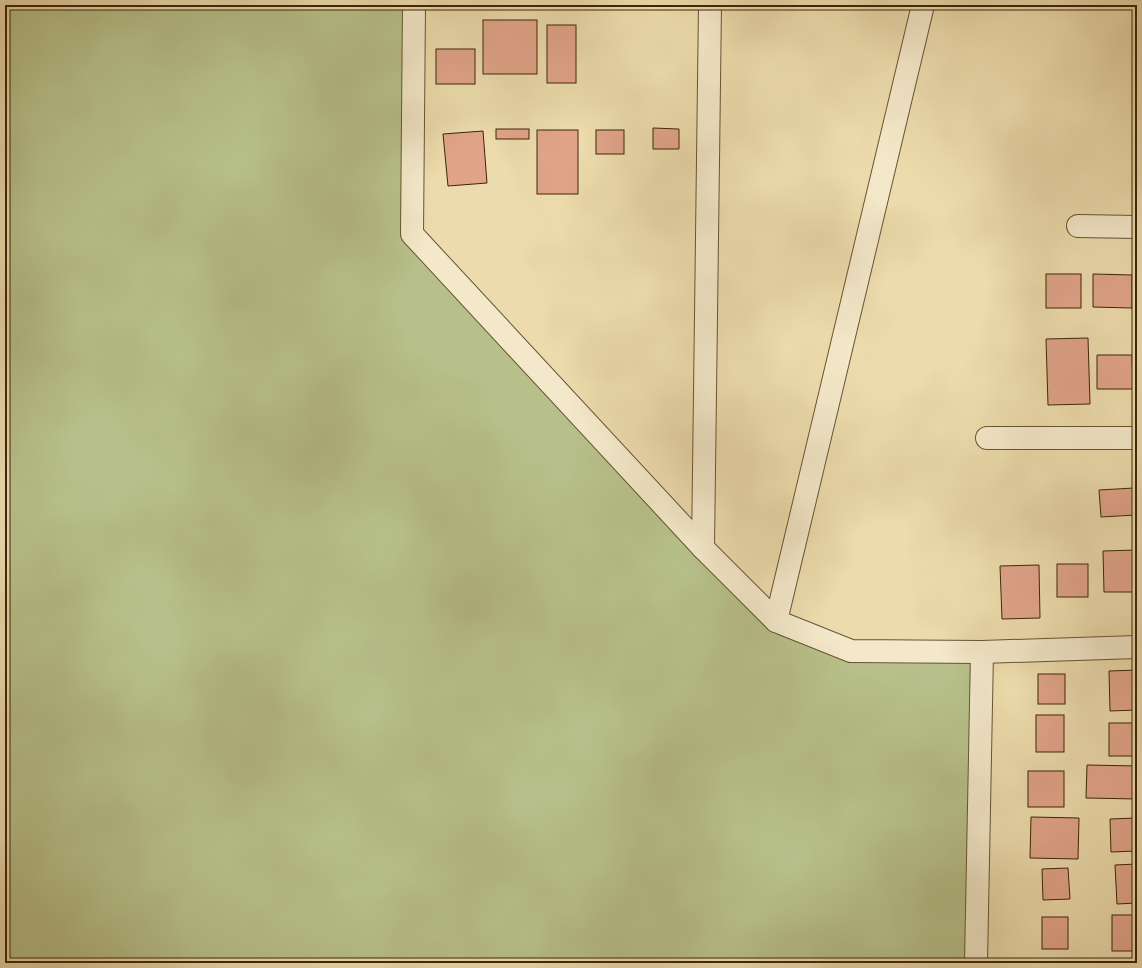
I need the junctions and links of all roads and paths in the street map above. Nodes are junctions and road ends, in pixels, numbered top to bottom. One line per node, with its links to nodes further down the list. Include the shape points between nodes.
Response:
1 (414, 5): 8 (street, via 412,234)
2 (710, 5): 8 (street)
3 (923, 5): 9 (street)
4 (1078, 226): 5 (street)
5 (1137, 226)
6 (986, 438): 7 (street)
7 (1137, 438)
8 (703, 548): 9 (street)
9 (776, 621): 11 (street, via 851,651)
10 (1137, 647): 11 (street)
11 (982, 652): 12 (street)
12 (976, 963)

